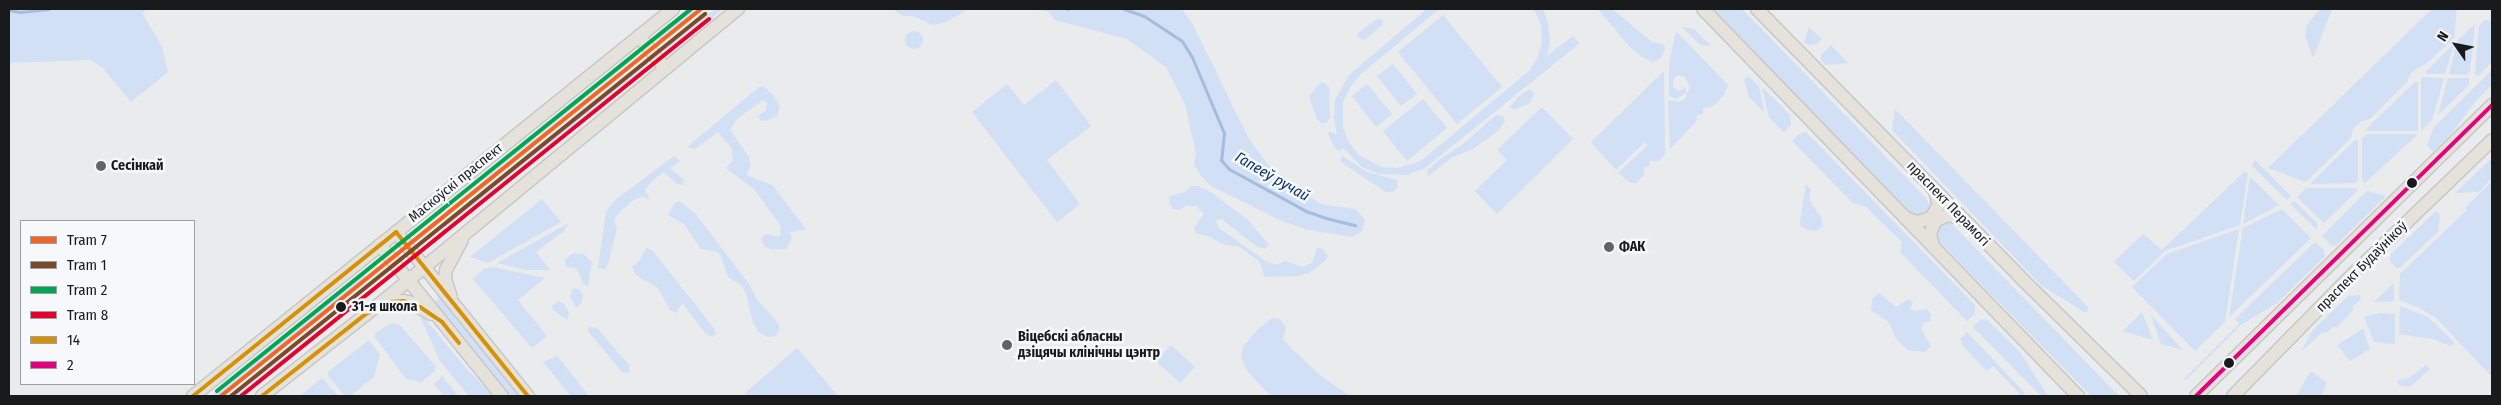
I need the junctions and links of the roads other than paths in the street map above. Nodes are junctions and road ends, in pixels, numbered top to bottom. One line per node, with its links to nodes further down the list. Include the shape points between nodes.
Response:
1 (673, 9): 5 (main road, Маскоўскі праспект)
2 (738, 9): 6 (main road)
3 (1703, 9): 10 (main road)
4 (1757, 9): 9 (main road, праспект Перамогі)
5 (639, 36): 6 (main road); 13 (main road, Маскоўскі праспект)
6 (665, 68): 12 (main road)
7 (2492, 106): 27 (main road, праспект Будаўнікоў)
8 (2492, 140): 28 (main road, праспект Будаўнікоў)
9 (1933, 189): 10 (main road, via 1938,206 1931,218 1917,222); 11 (main road, праспект Перамогі)
10 (1904, 217): 15 (main road)
11 (1963, 219): 15 (main road, via 1948,215 1935,222 1930,234); 26 (main road, праспект Перамогі)
12 (469, 229): 16 (main road); 18 (main road, via 446,270)
13 (396, 232): 14 (main road, Маскоўскі праспект); 16 (main road)
14 (380, 245): 17 (main road); 21 (main road, Маскоўскі праспект)
15 (1933, 247): 25 (main road)
16 (423, 267): 17 (main road); 18 (main road)
17 (408, 280): 19 (main road); 20 (main road)
18 (452, 303): 24 (main road)
19 (366, 314): 20 (main road, via 390,302 404,301); 22 (main road)
20 (442, 322): 23 (main road)
21 (193, 396)
22 (262, 396)
23 (502, 396)
24 (528, 396)
25 (2078, 396)
26 (2141, 396)
27 (2195, 396)
28 (2233, 396)

